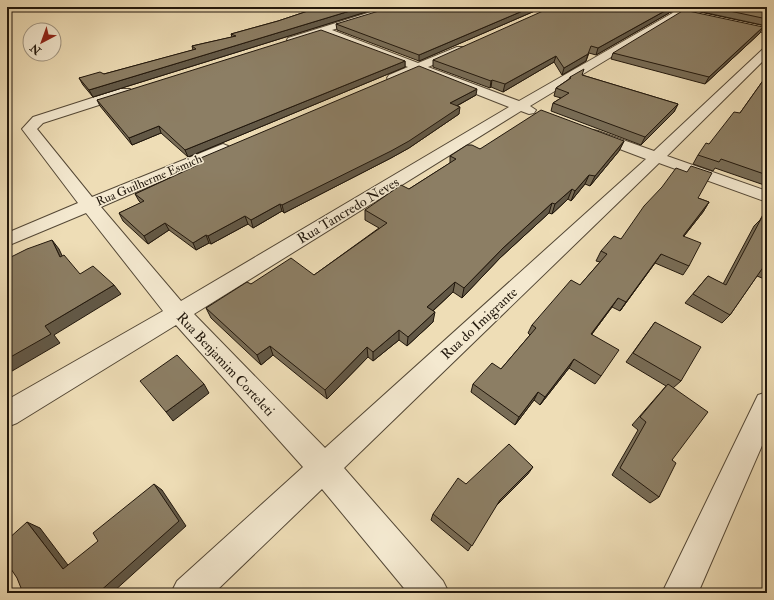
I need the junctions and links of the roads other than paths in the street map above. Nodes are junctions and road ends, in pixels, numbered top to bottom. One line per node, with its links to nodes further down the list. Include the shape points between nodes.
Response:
1 (396, 7): 5 (street)
2 (662, 7): 3 (main road)
3 (683, 9): 4 (main road); 6 (main road); 13 (street, Rua Tancredo Neves)
4 (767, 26)
5 (322, 30): 7 (street); 10 (street)
6 (767, 30)
7 (284, 42)
8 (470, 45): 10 (street)
9 (767, 51): 17 (street, Rua do Imigrante)
10 (420, 67): 11 (street); 13 (street)
11 (383, 82)
12 (135, 89): 19 (street, Rua Benjamim Corteleti, via 38,120 29,129)
13 (520, 106): 14 (street); 21 (street, Rua Tancredo Neves)
14 (541, 114)
15 (577, 128): 17 (street)
16 (236, 144): 19 (street, Rua Guilherme Esmich)
17 (656, 158): 18 (street); 24 (street, Rua do Imigrante)
18 (767, 197)
19 (89, 205): 20 (street, Rua Guilherme Esmich); 21 (street, Rua Benjamim Corteleti)
20 (7, 240)
21 (178, 314): 23 (street, Rua Tancredo Neves); 24 (street, Rua Benjamim Corteleti)
22 (767, 404): 27 (street)
23 (7, 414)
24 (324, 468): 25 (street, Rua do Imigrante); 26 (street, Rua Benjamim Corteleti)
25 (189, 593)
26 (431, 593)
27 (680, 593)

